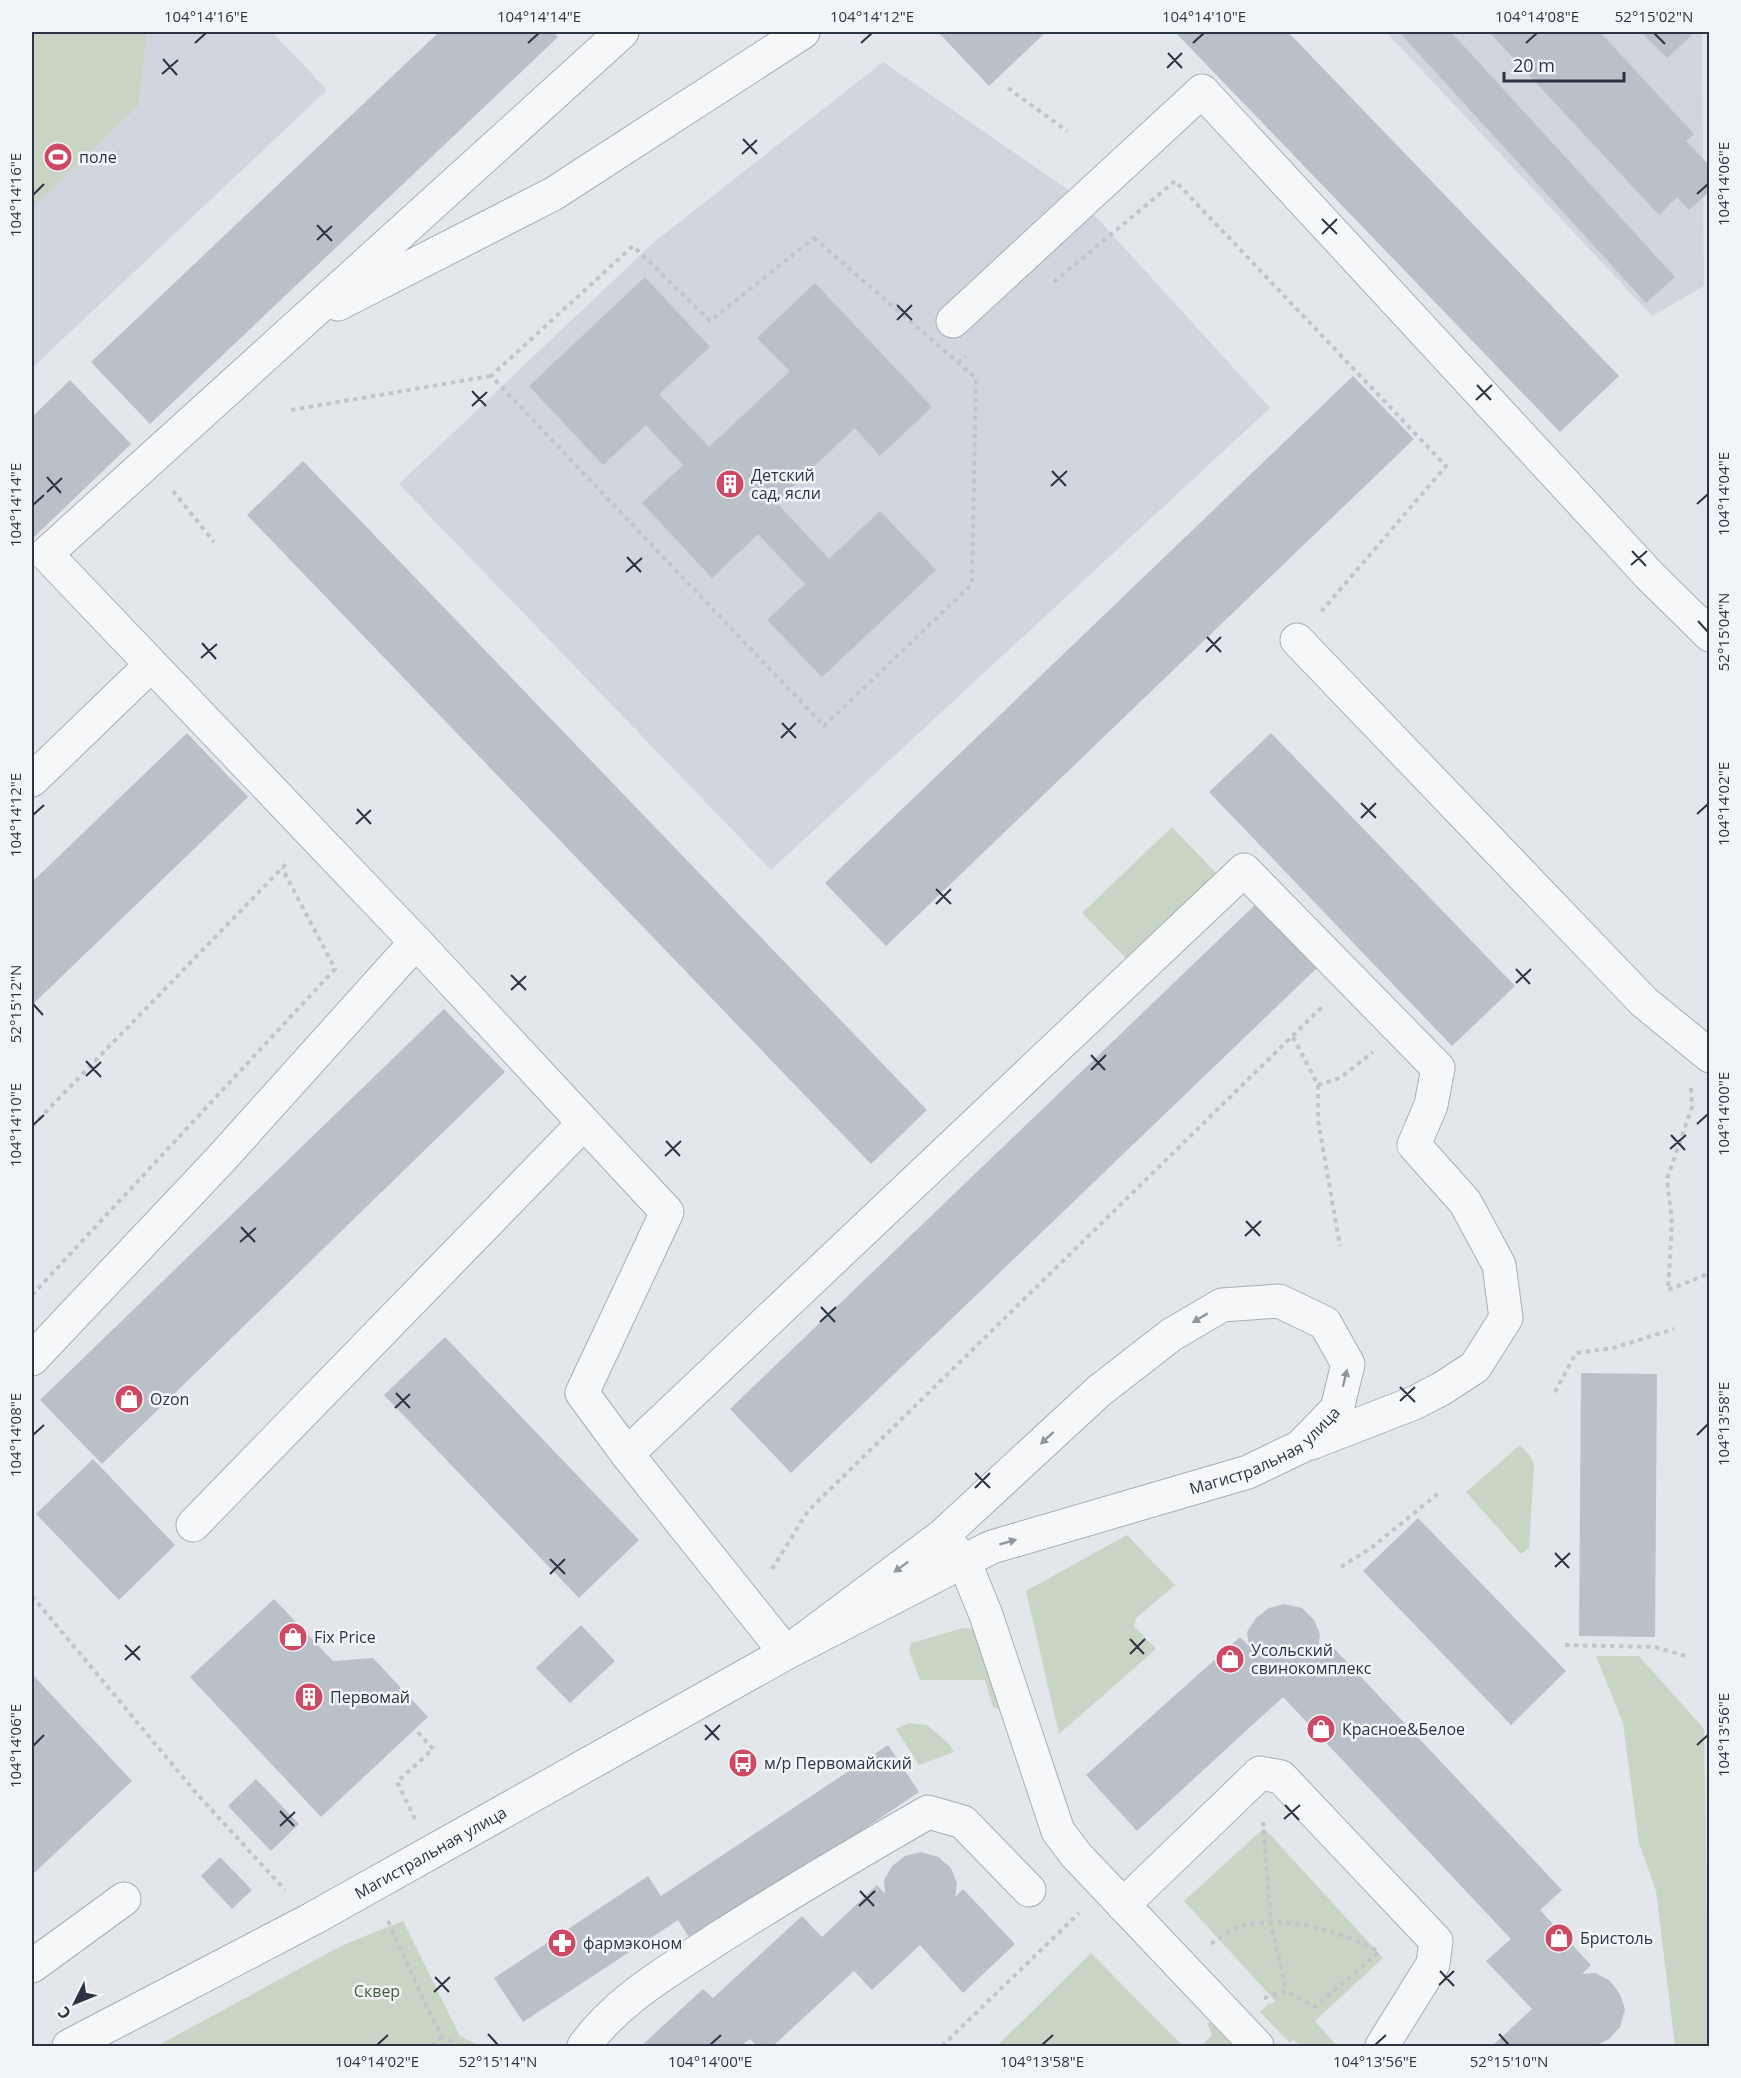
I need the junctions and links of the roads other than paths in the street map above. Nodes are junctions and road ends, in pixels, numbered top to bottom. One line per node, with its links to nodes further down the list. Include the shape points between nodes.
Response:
1 (622, 32): 4 (street)
2 (802, 32): 4 (street, via 553,194)
3 (953, 321): 6 (street, via 1202,91)
4 (299, 324): 5 (street)
5 (39, 561): 8 (street)
6 (1710, 636)
7 (1297, 640): 11 (street, via 1644,1002)
8 (151, 665): 9 (street); 10 (street)
9 (32, 780)
10 (416, 942): 12 (street); 13 (street, via 220,1160)
11 (1700, 1049)
12 (584, 1124): 15 (street, via 667,1212 582,1393); 16 (street)
13 (32, 1359)
14 (1300, 1447): 15 (street, via 1441,1389 1475,1367 1506,1318 1500,1265 1465,1202 1414,1145 1431,1105 1438,1068 1244,870); 17 (street, Магистральная улица, one-way to 17, via 1337,1409 1348,1364 1325,1323 1279,1301 1222,1305 1172,1335 1099,1391); 18 (street, Магистральная улица, one-way to 14, via 992,1547 1248,1472)
15 (627, 1454): 19 (street)
16 (193, 1525)
17 (942, 1536): 18 (street); 19 (street, Магистральная улица, one-way to 19)
18 (963, 1561): 19 (street, Магистральная улица); 22 (street, via 986,1615 1058,1831)
19 (786, 1653): 24 (street, Магистральная улица, via 312,1919)
20 (1029, 1890): 25 (street, via 963,1822 928,1812 794,1890 636,1992 597,2028)
21 (124, 1899): 23 (street)
22 (1123, 1905): 26 (street); 27 (street, via 1260,1773 1281,1777 1436,1941 1433,1964)
23 (32, 1966)
24 (69, 2046)
25 (584, 2046)
26 (1257, 2046)
27 (1382, 2046)

